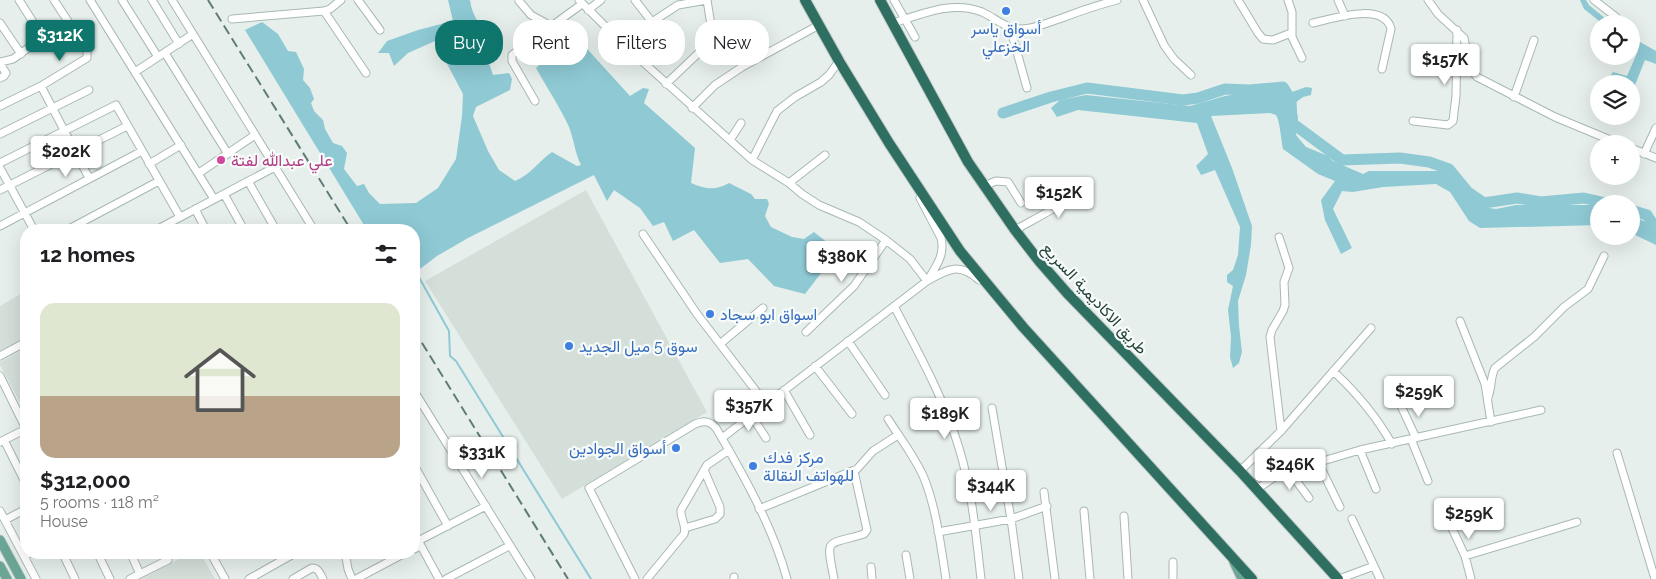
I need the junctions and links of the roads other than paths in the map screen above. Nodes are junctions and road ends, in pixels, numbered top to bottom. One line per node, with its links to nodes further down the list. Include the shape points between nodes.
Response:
1 (19, 0): 48 (street, via 42,38)
2 (54, 0): 61 (street, via 88,56)
3 (90, 0): 56 (street)
4 (122, 0): 49 (street)
5 (152, 0): 47 (street)
6 (172, 0): 44 (street)
7 (341, 0): 26 (street)
8 (358, 0): 41 (street)
9 (600, 0): 25 (street)
10 (635, 0): 34 (street)
11 (707, 0): 24 (street); 60 (street, via 711,25 709,44)
12 (805, 0): 39 (highway)
13 (880, 0): 37 (highway, طريق الاكاديمية السريع)
14 (894, 0): 30 (street)
15 (1117, 0): 40 (street, via 1030,28)
16 (1143, 0): 58 (street, via 1164,46)
17 (1238, 0): 43 (street, via 1263,39 1273,40)
18 (1288, 0): 43 (street, via 1292,12)
19 (1338, 0): 28 (street)
20 (1428, 0): 42 (street, via 1438,14)
21 (1594, 0): 27 (street)
22 (519, 1): 31 (street)
23 (581, 2): 25 (street); 32 (street)
24 (676, 2): 35 (street)
25 (588, 10): 33 (street)
26 (324, 11): 29 (street); 57 (street)
27 (1612, 15)
28 (1345, 16): 38 (street); 55 (street, via 1372,14 1389,22 1390,36)
29 (232, 19)
30 (905, 19): 37 (street); 40 (street, via 959,6 972,8); 45 (street)
31 (540, 20)
32 (558, 20)
33 (598, 20)
34 (650, 20)
35 (654, 20)
36 (0, 23): 48 (street)
37 (893, 23): 99 (highway, طريق الاكاديمية السريع)
38 (1313, 23)
39 (819, 25): 51 (highway); 67 (street, via 742,66 715,85)
40 (1010, 27): 62 (street)
41 (380, 30)
42 (1457, 30): 64 (street, via 1464,38 1472,73); 69 (street, via 1453,121 1448,125)
43 (1291, 33): 50 (street)
44 (193, 34): 47 (street); 75 (street)
45 (915, 37)
46 (1534, 40): 64 (street)
47 (179, 44): 49 (street)
48 (21, 54): 52 (street)
49 (162, 55): 56 (street); 82 (street)
50 (1302, 58)
51 (839, 61): 86 (street, via 821,82 777,111); 92 (highway)
52 (0, 63): 59 (street, via 6,73)
53 (514, 65): 65 (street)
54 (645, 65): 60 (street)
55 (1382, 69)
56 (136, 72): 78 (street)
57 (366, 73)
58 (1191, 74)
59 (0, 78)
60 (666, 84): 67 (street)
61 (41, 86): 66 (street); 68 (street)
62 (1027, 88)
63 (89, 90): 68 (street)
64 (1514, 97): 76 (street)
65 (535, 101)
66 (0, 106)
67 (692, 108): 77 (street)
68 (53, 109): 73 (street); 74 (street)
69 (1413, 121)
70 (741, 122): 77 (street)
71 (127, 126): 73 (street, via 116,105); 79 (street); 80 (street)
72 (1656, 128): 83 (street)
73 (65, 132): 80 (street); 87 (street)
74 (0, 134)
75 (255, 135): 82 (street); 89 (street)
76 (1598, 135)
77 (730, 140): 86 (street)
78 (181, 145): 88 (street); 91 (street)
79 (142, 151): 88 (street); 93 (street)
80 (75, 152): 93 (street); 97 (street)
81 (1640, 152): 83 (street)
82 (228, 154): 91 (street)
83 (1644, 154): 85 (street)
84 (825, 155): 96 (street)
85 (1656, 158)
86 (752, 160): 96 (street)
87 (0, 163)
88 (149, 164): 94 (street)
89 (275, 167): 95 (street); 113 (street)
90 (0, 168): 97 (street)
91 (198, 173): 102 (street)
92 (910, 176): 120 (street, via 943,244 941,256); 121 (highway, via 960,251)
93 (89, 178): 105 (street)
94 (159, 181): 106 (street); 108 (street)
95 (248, 181): 101 (street); 112 (street)
96 (788, 183): 118 (street, via 819,204 859,222)
97 (10, 185): 100 (street); 105 (street)
98 (1087, 185): 115 (street, via 1072,198)
99 (984, 186): 103 (street, via 996,181 1008,182); 115 (highway, طريق الاكاديمية السريع)
100 (0, 190)
101 (224, 194): 102 (street); 111 (street)
102 (214, 199): 104 (street)
103 (1021, 202)
104 (195, 209): 106 (street); 110 (street)
105 (25, 213): 107 (street); 114 (street)
106 (180, 218): 109 (street)
107 (31, 224)
108 (78, 224)
109 (170, 224)
110 (203, 224)
111 (241, 224)
112 (273, 224)
113 (310, 224)
114 (0, 226)
115 (1015, 230): 163 (highway, طريق الاكاديمية السريع, via 1067,293)
116 (643, 234): 128 (street)
117 (1279, 237): 147 (street, via 1289,266 1284,282 1285,305 1270,338)
118 (886, 240): 120 (street, via 910,259); 126 (street, via 854,286)
119 (1604, 256): 136 (street, via 1588,289 1495,368)
120 (928, 280): 121 (street, via 960,268); 122 (street)
121 (999, 298): 204 (highway)
122 (894, 306): 127 (street); 185 (street, via 936,388 954,433 966,472)
123 (763, 308): 128 (street)
124 (1460, 321): 136 (street)
125 (1371, 328): 132 (street)
126 (806, 332)
127 (848, 341): 131 (street); 135 (street)
128 (720, 344): 138 (street)
129 (20, 345): 130 (street)
130 (0, 356)
131 (815, 366): 134 (street); 142 (street)
132 (1333, 372): 147 (street); 155 (street, via 1371,412)
133 (1, 381): 144 (street)
134 (784, 390): 138 (street); 149 (street)
135 (885, 395)
136 (1488, 397): 146 (street)
137 (420, 401): 171 (street)
138 (766, 404): 143 (street)
139 (1401, 406): 153 (street)
140 (992, 408): 180 (street)
141 (1541, 410): 146 (street)
142 (852, 414)
143 (751, 415): 151 (street); 152 (street)
144 (20, 417)
145 (888, 419): 150 (street)
146 (1491, 422): 153 (street)
147 (1281, 431): 163 (street)
148 (20, 432): 154 (street)
149 (810, 435)
150 (898, 436): 162 (street, via 873,451); 187 (street, via 925,481)
151 (722, 438): 156 (street); 224 (street, via 712,423 701,421 589,488)
152 (766, 438)
153 (1414, 439): 155 (street); 166 (street)
154 (2, 442): 161 (street)
155 (1392, 444): 157 (street)
156 (728, 450): 160 (street); 174 (street)
157 (1360, 450): 159 (street); 168 (street)
158 (1617, 453): 242 (street)
159 (1318, 462): 164 (street); 173 (street)
160 (704, 470): 186 (street, via 681,510); 186 (street, via 720,514 715,519)
161 (20, 471)
162 (854, 471): 174 (street); 227 (street, via 867,530 864,534 831,544)
163 (1240, 471): 167 (highway, طريق الاكاديمية السريع)
164 (1289, 471): 167 (street); 170 (street)
165 (420, 476): 184 (street)
166 (1428, 481)
167 (1257, 489): 239 (highway, طريق الاكاديمية السريع)
168 (1376, 489)
169 (1044, 492): 172 (street)
170 (1309, 498)
171 (486, 506): 184 (street); 190 (street)
172 (1047, 506): 180 (street); 233 (street)
173 (1340, 507)
174 (759, 509): 226 (street)
175 (1443, 509): 194 (street)
176 (0, 511): 181 (street)
177 (20, 511): 181 (street)
178 (1084, 511): 234 (street)
179 (1124, 516): 235 (street)
180 (1011, 519): 185 (street); 232 (street)
181 (5, 520): 191 (street)
182 (1352, 520): 207 (street)
183 (1577, 522): 194 (street)
184 (448, 526): 189 (street)
185 (976, 526): 187 (street); 231 (street)
186 (685, 528): 225 (street, via 684,534)
187 (938, 532): 230 (street)
188 (0, 540): 211 (main road)
189 (420, 543)
190 (509, 546): 222 (street); 223 (street)
191 (20, 548)
192 (420, 550): 221 (street)
193 (906, 556): 229 (street)
194 (1465, 556): 241 (street)
195 (26, 559): 212 (street)
196 (65, 559): 213 (street)
197 (100, 559): 214 (street)
198 (133, 559): 209 (street)
199 (168, 559): 209 (street)
200 (213, 559): 216 (street)
201 (285, 559): 217 (street)
202 (348, 559): 220 (street, via 348,569)
203 (393, 559): 220 (street)
204 (1234, 559): 237 (main road); 238 (highway)
205 (1173, 562): 236 (street)
206 (0, 566): 210 (main road)
207 (1374, 566): 239 (street); 240 (street)
208 (871, 567): 228 (street)
209 (140, 574): 215 (street)
210 (7, 579)
211 (20, 579)
212 (36, 579)
213 (75, 579)
214 (110, 579)
215 (130, 579)
216 (224, 579)
217 (249, 579)
218 (293, 579): 219 (street, via 312,568 318,569)
219 (323, 579)
220 (354, 579)
221 (439, 579)
222 (446, 579)
223 (531, 579)
224 (635, 579)
225 (647, 579)
226 (787, 579)
227 (834, 579)
228 (872, 579)
229 (910, 579)
230 (946, 579)
231 (981, 579)
232 (1019, 579)
233 (1054, 579)
234 (1090, 579)
235 (1128, 579)
236 (1173, 579)
237 (1242, 579)
238 (1252, 579)
239 (1339, 579)
240 (1380, 579)
241 (1471, 579)
242 (1655, 579)

